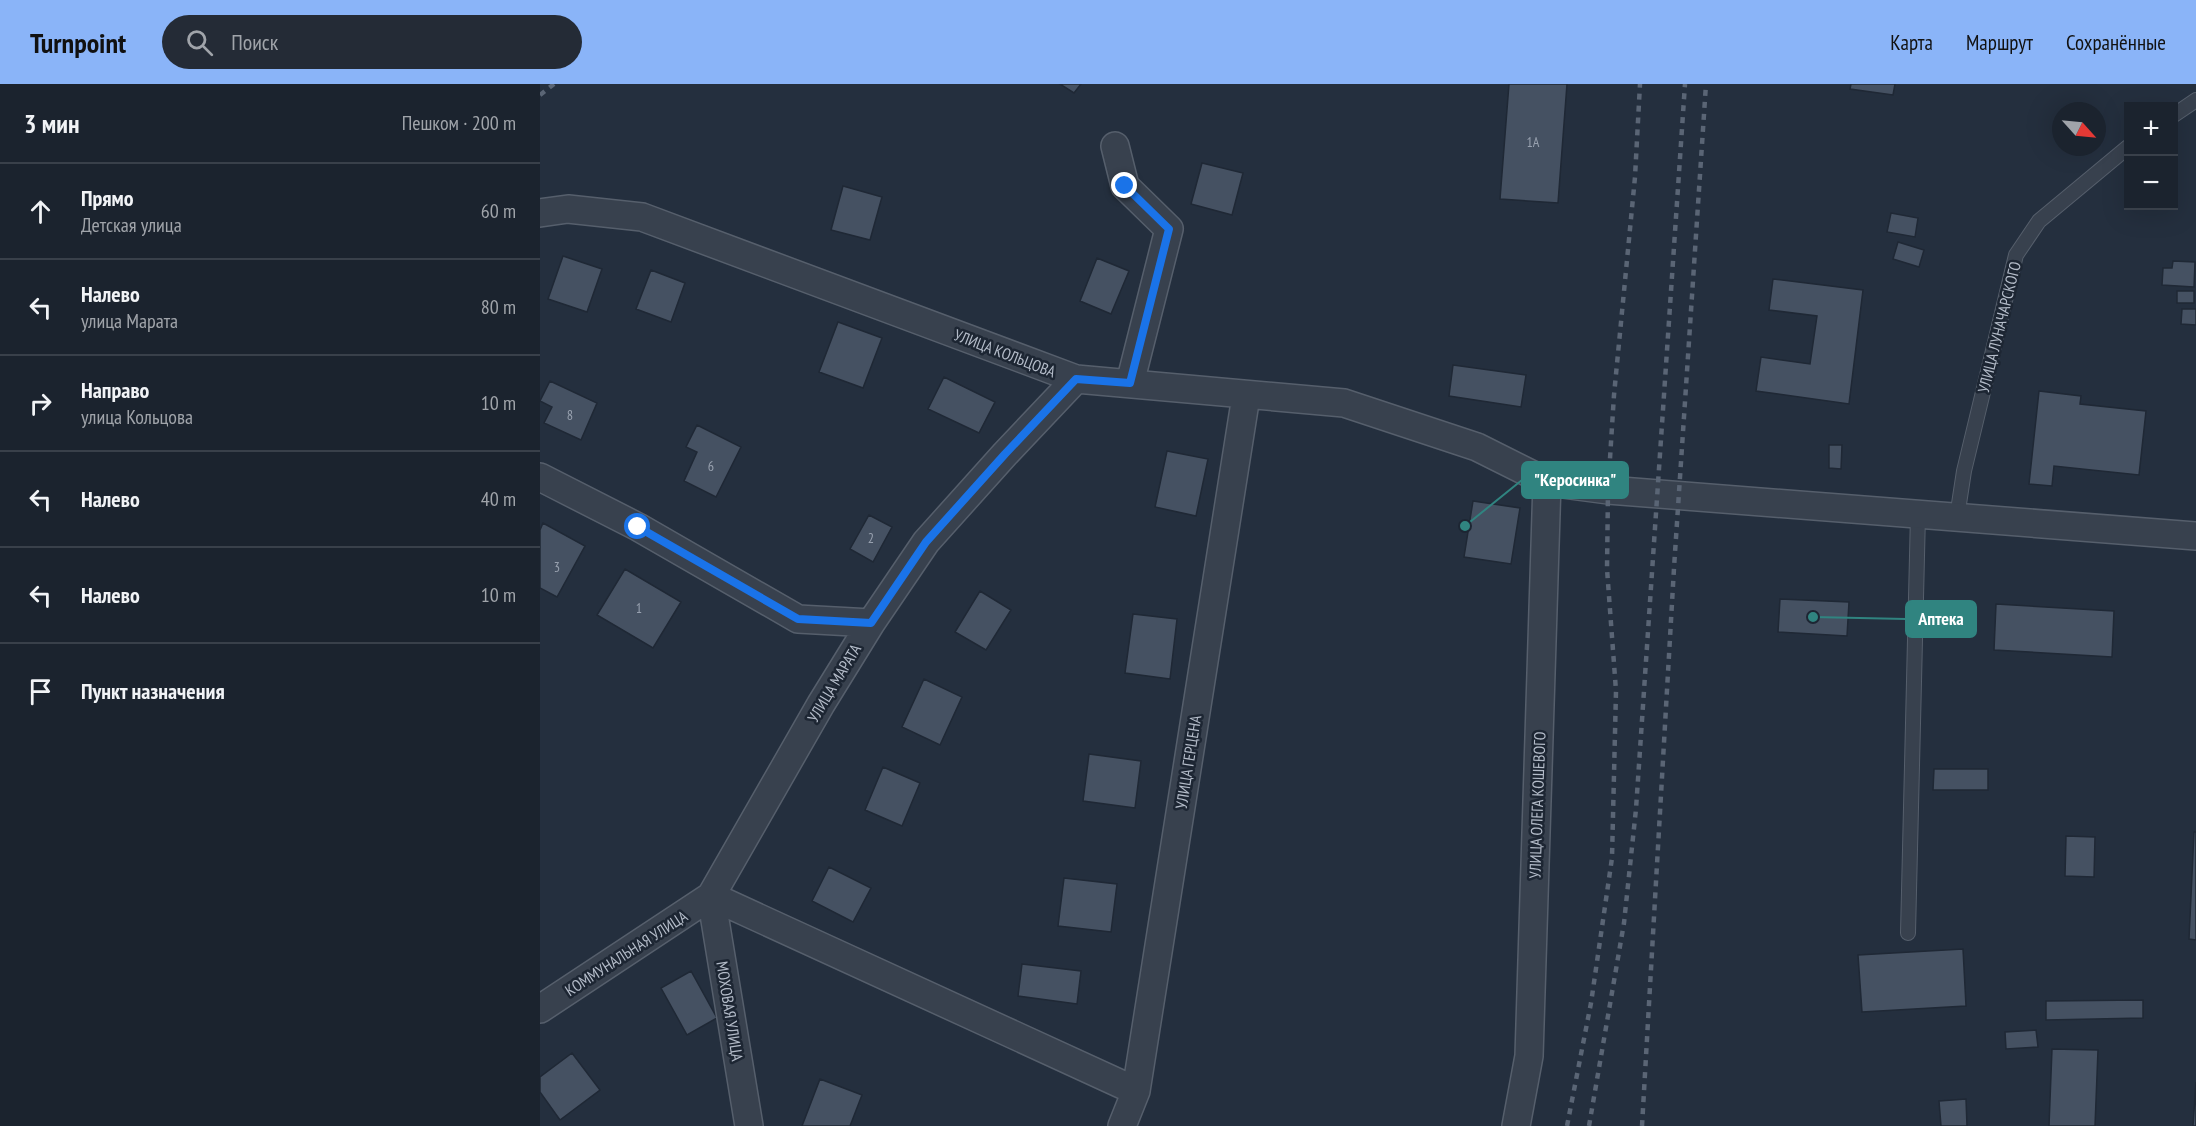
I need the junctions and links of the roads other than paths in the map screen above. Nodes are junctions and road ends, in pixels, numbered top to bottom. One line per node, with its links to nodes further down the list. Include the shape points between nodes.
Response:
1 (2196, 100): 2 (lane)
2 (2178, 112)
3 (1115, 146): 7 (street, via 1125,186 1169,229)
4 (2124, 150): 12 (lane, УЛИЦА ЛУНАЧАРСКОГО, via 2039,221 2016,255 1964,471)
5 (540, 213): 6 (street, УЛИЦА КОЛЬЦОВА, via 568,209 642,217)
6 (1076, 379): 7 (street, УЛИЦА КОЛЬЦОВА); 14 (street, УЛИЦА МАРАТА, via 926,542)
7 (1130, 383): 8 (street, УЛИЦА КОЛЬЦОВА)
8 (1246, 396): 10 (street, УЛИЦА КОЛЬЦОВА, via 1344,403 1477,447); 18 (street, УЛИЦА ГЕРЦЕНА)
9 (540, 477): 14 (street, via 638,527 798,619)
10 (1546, 482): 11 (street, УЛИЦА КОЛЬЦОВА); 21 (street, УЛИЦА ОЛЕГА КОШЕВОГО, via 1529,1056)
11 (1918, 514): 12 (street, УЛИЦА КОЛЬЦОВА); 16 (lane)
12 (1957, 517): 13 (street, УЛИЦА КОЛЬЦОВА)
13 (2196, 536)
14 (871, 623): 15 (street, УЛИЦА МАРАТА)
15 (711, 896): 17 (street, КОММУНАЛЬНАЯ УЛИЦА); 18 (street); 19 (street, МОХОВАЯ УЛИЦА)
16 (1908, 933)
17 (540, 1009)
18 (1136, 1091): 20 (street, УЛИЦА ГЕРЦЕНА)
19 (749, 1126)
20 (1122, 1126)
21 (1516, 1126)

